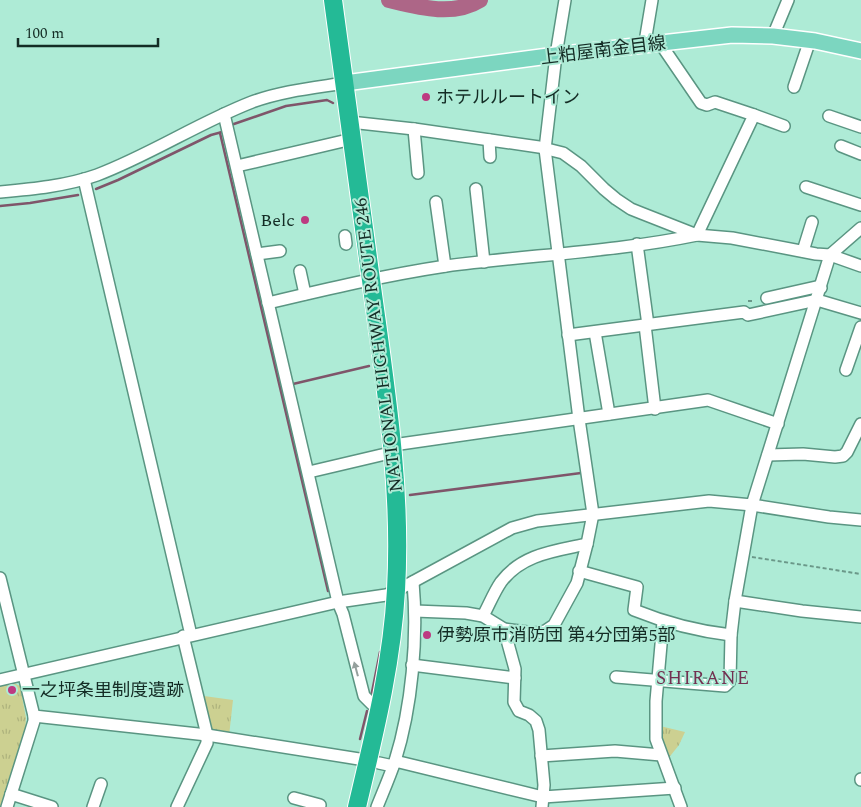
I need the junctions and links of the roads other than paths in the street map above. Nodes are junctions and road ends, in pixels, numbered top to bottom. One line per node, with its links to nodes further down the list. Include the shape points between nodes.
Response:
1 (333, 0): 10 (highway, NATIONAL HIGHWAY ROUTE 246)
2 (564, 0): 9 (street)
3 (652, 0): 7 (street, via 646,36)
4 (788, 0): 5 (street)
5 (773, 36): 6 (main road, 上粕屋南金目線); 7 (main road, 上粕屋南金目線, via 732,35)
6 (810, 40): 8 (main road, 上粕屋南金目線); 11 (street)
7 (653, 44): 9 (main road, 上粕屋南金目線); 13 (street, via 701,103 715,102)
8 (861, 51)
9 (556, 55): 10 (main road, 上粕屋南金目線); 22 (street)
10 (345, 83): 12 (street, via 281,93); 15 (highway, NATIONAL HIGHWAY ROUTE 246)
11 (794, 87)
12 (224, 114): 25 (street); 27 (street)
13 (754, 115): 16 (street); 35 (street)
14 (829, 116): 17 (street)
15 (350, 122): 18 (street); 19 (highway, NATIONAL HIGHWAY ROUTE 246)
16 (784, 126)
17 (861, 127)
18 (414, 129): 20 (street); 26 (street)
19 (352, 139): 25 (street); 48 (highway, NATIONAL HIGHWAY ROUTE 246)
20 (489, 140): 22 (street); 24 (street)
21 (841, 146): 23 (street)
22 (545, 149): 35 (street, via 563,153 631,209); 40 (street)
23 (861, 154)
24 (490, 157)
25 (237, 166): 43 (street)
26 (418, 173)
27 (84, 179): 29 (street, via 45,188); 86 (street)
28 (476, 189): 44 (street)
29 (0, 192)
30 (813, 192): 32 (street)
31 (436, 202): 45 (street)
32 (861, 205)
33 (812, 222): 39 (street)
34 (861, 228): 36 (street)
35 (697, 235): 37 (street); 39 (street)
36 (849, 239): 38 (street); 42 (street)
37 (637, 244): 40 (street); 55 (street)
38 (861, 244)
39 (803, 251): 42 (street)
40 (558, 254): 44 (street); 58 (street)
41 (281, 255): 43 (street)
42 (830, 255): 46 (street); 49 (street)
43 (258, 257): 53 (street)
44 (484, 262): 45 (street)
45 (444, 266): 48 (street)
46 (861, 266)
47 (303, 271): 50 (street)
48 (370, 279): 50 (street); 65 (highway, NATIONAL HIGHWAY ROUTE 246)
49 (821, 288): 51 (street); 52 (street)
50 (308, 293): 53 (street)
51 (767, 298)
52 (817, 300): 54 (street); 55 (street, via 748,315 748,305); 63 (street)
53 (268, 303): 68 (street)
54 (861, 313)
55 (647, 325): 57 (street); 60 (street)
56 (861, 327): 59 (street)
57 (595, 332): 58 (street); 61 (street)
58 (568, 335): 62 (street)
59 (850, 365)
60 (655, 409): 61 (street); 63 (street, via 708,400)
61 (609, 414): 62 (street)
62 (579, 419): 65 (street); 69 (street)
63 (778, 424): 66 (street)
64 (861, 424): 66 (street, via 843,456)
65 (393, 448): 68 (street); 77 (highway, NATIONAL HIGHWAY ROUTE 246)
66 (768, 455): 70 (street)
67 (599, 471): 69 (street)
68 (309, 472): 79 (street)
69 (587, 472): 71 (street)
70 (752, 505): 71 (street, via 709,501); 72 (street); 78 (street)
71 (593, 514): 73 (street); 76 (street, via 537,521 512,528)
72 (861, 520)
73 (587, 544): 74 (street); 81 (street, via 535,555 516,566 500,582)
74 (580, 571): 83 (street, via 638,587 634,610); 84 (street, via 577,583 554,625 536,633)
75 (0, 578): 88 (street)
76 (413, 582): 77 (street); 80 (street)
77 (396, 591): 79 (street); 93 (highway, NATIONAL HIGHWAY ROUTE 246)
78 (735, 601): 82 (street); 85 (street)
79 (338, 602): 86 (street); 93 (street, one-way to 79, via 372,704 364,696)
80 (415, 611): 81 (street); 87 (street)
81 (483, 616): 84 (street)
82 (861, 617)
83 (663, 622): 85 (street); 92 (street)
84 (504, 629): 90 (street)
85 (731, 635): 92 (street, via 730,681 725,686)
86 (187, 636): 88 (street); 95 (street)
87 (412, 665): 90 (street); 100 (street, via 408,704)
88 (24, 674): 91 (street); 94 (street)
89 (616, 677): 92 (street)
90 (515, 678): 97 (street, via 514,702 519,711 536,721 540,730)
91 (0, 680)
92 (658, 681): 96 (street, via 656,739)
93 (381, 706): 112 (highway, NATIONAL HIGHWAY ROUTE 246)
94 (34, 716): 95 (street); 103 (street)
95 (207, 735): 98 (street); 111 (street, via 207,743)
96 (661, 755): 97 (street, via 614,751); 102 (street)
97 (541, 756): 105 (street)
98 (359, 759)
99 (379, 763): 100 (street)
100 (394, 764): 105 (street); 113 (street)
101 (101, 784): 110 (street)
102 (675, 788): 105 (street); 114 (street)
103 (11, 794): 108 (street); 109 (street)
104 (294, 798): 106 (street)
105 (543, 802)
106 (306, 804): 107 (street)
107 (320, 805)
108 (7, 807)
109 (52, 807)
110 (93, 807)
111 (177, 807)
112 (357, 807)
113 (376, 807)
114 (680, 807)

